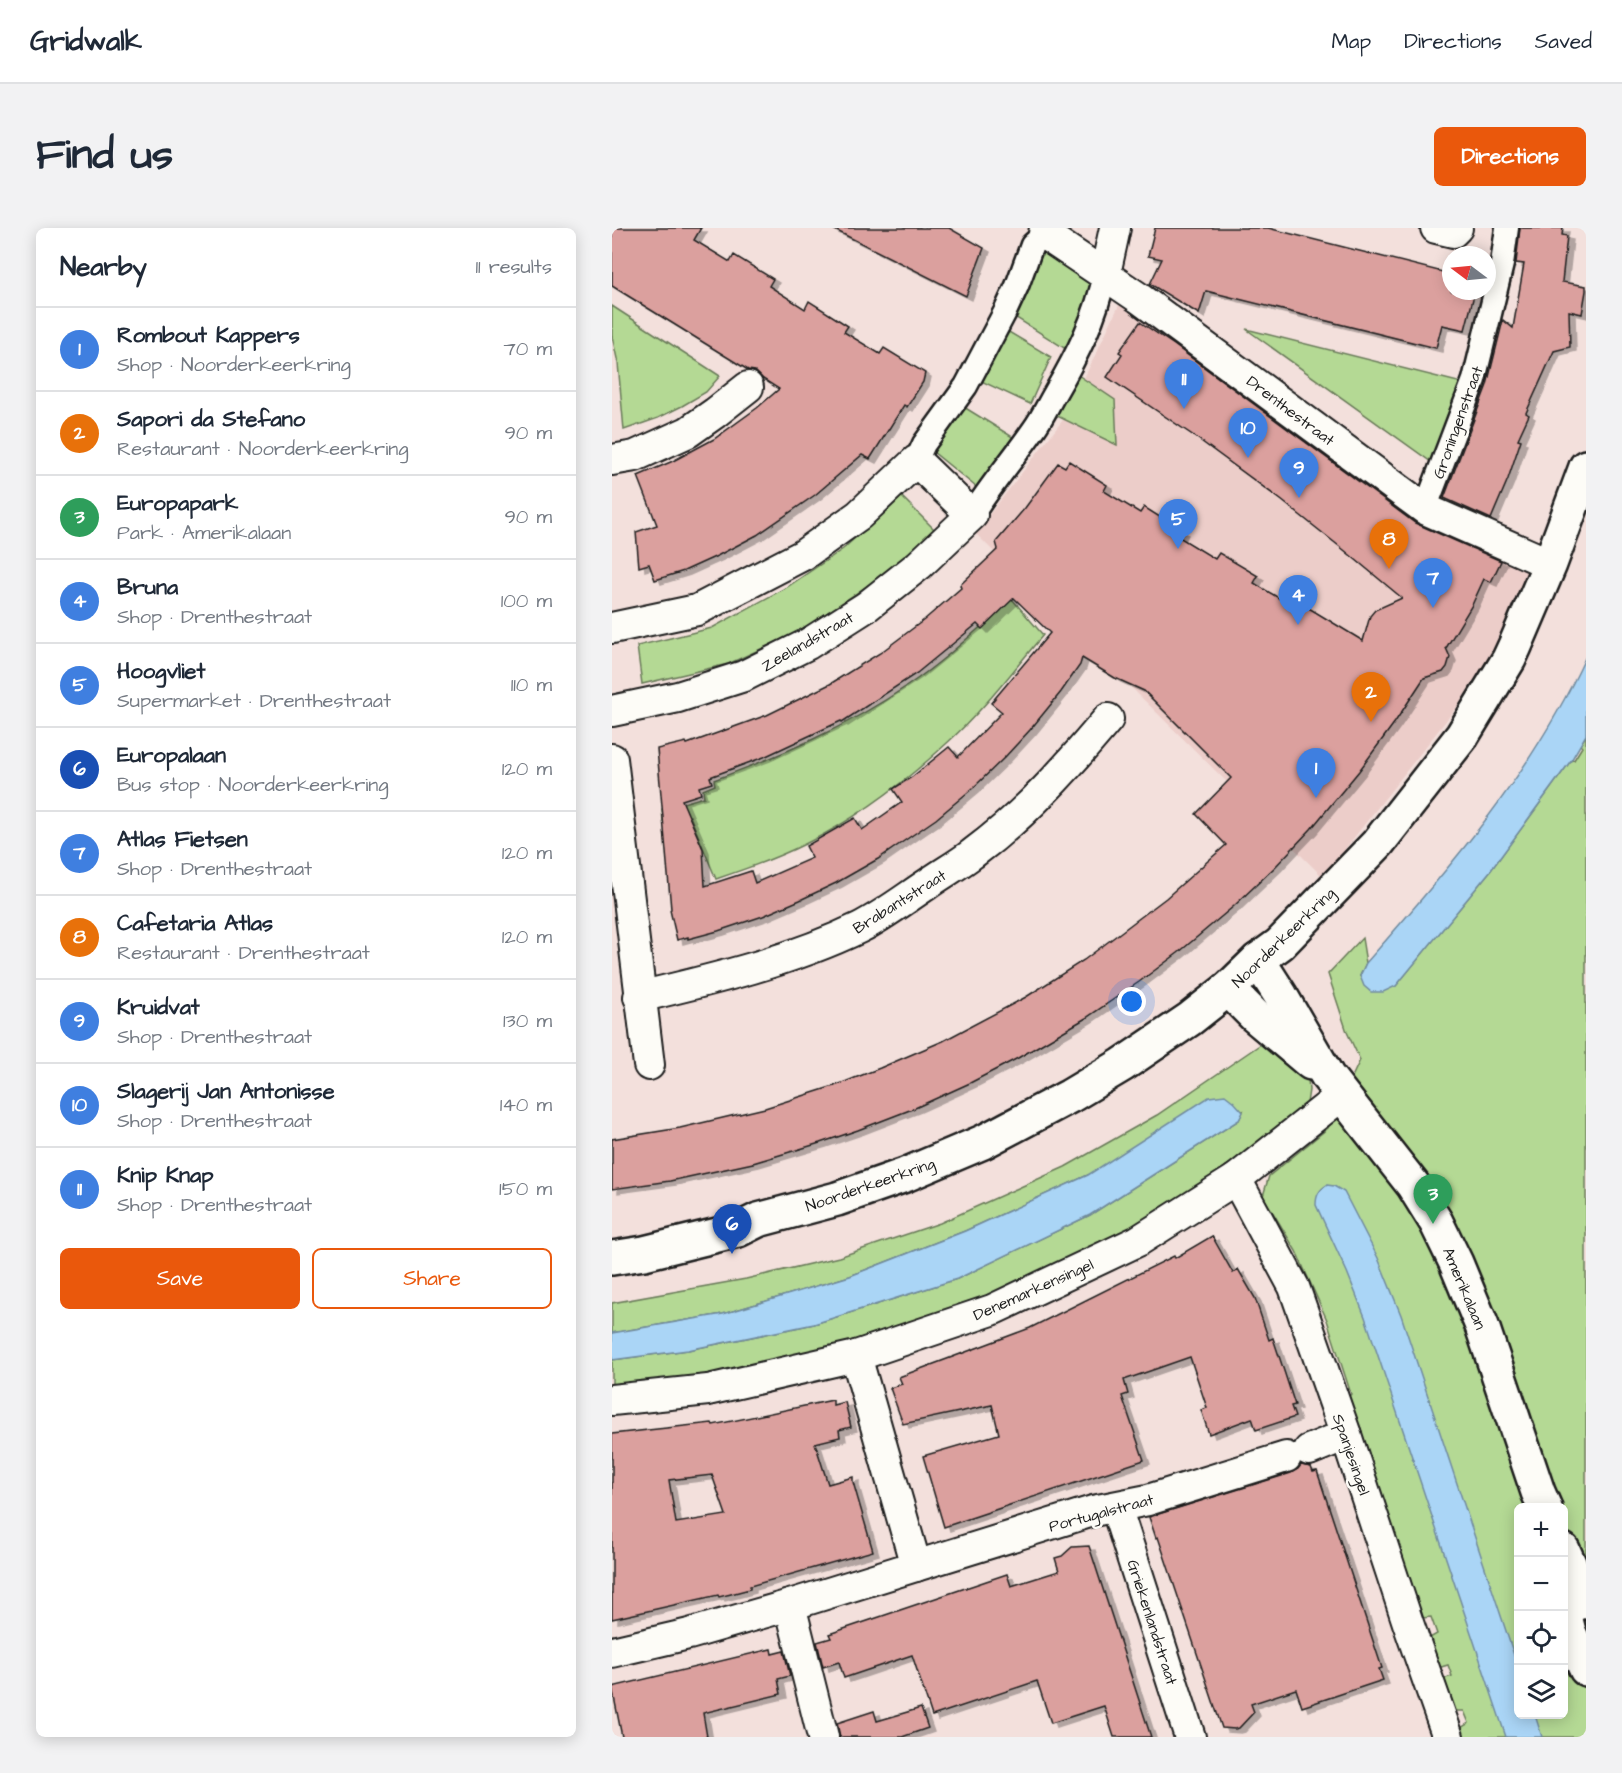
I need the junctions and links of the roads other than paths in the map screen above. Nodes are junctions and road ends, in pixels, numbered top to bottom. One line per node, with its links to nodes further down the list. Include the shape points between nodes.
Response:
1 (1115, 228): 6 (street)
2 (1436, 228): 3 (street, via 1454,232)
3 (1456, 228)
4 (1507, 228): 11 (street, Groningenstraat, via 1474,380)
5 (1045, 231): 6 (street, Drenthestraat); 9 (street, via 1032,245 1002,319 966,386)
6 (1105, 274): 11 (street, Drenthestraat); 12 (street, Zeelandstraat, via 1089,330 1072,364 1036,427)
7 (748, 387): 8 (street, via 688,432 635,456)
8 (612, 460)
9 (916, 461): 12 (street); 14 (street, via 859,515 803,555 697,610)
10 (1586, 466): 13 (street, Noorderkeerkring)
11 (1425, 509): 13 (street, Drenthestraat)
12 (972, 515): 15 (street, Zeelandstraat, via 866,608 808,644 744,676 678,697)
13 (1550, 564): 18 (street, Noorderkeerkring, via 1509,659 1458,741 1378,843 1280,944)
14 (612, 628)
15 (612, 711)
16 (1108, 719): 20 (street, Brabantstraat, via 1065,771 1003,830 972,855 862,926 725,977)
17 (612, 759): 20 (street)
18 (1258, 960): 19 (street, Noorderkeerkring); 22 (street, Amerikalaan)
19 (1228, 989): 22 (street, Amerikalaan); 24 (street, Noorderkeerkring, via 1122,1065 982,1142 837,1199)
20 (639, 997): 21 (street)
21 (649, 1065)
22 (1335, 1086): 23 (street, Denemarkensingel); 30 (street, Amerikalaan, via 1413,1185 1436,1222 1482,1326)
23 (1236, 1179): 27 (street, Denemarkensingel, via 1138,1241 992,1310); 29 (street, Spanjesingel, via 1294,1287)
24 (758, 1220): 25 (street, Noorderkeerkring, via 737,1216); 26 (street, Noorderkeerkring, via 728,1233)
25 (612, 1238)
26 (612, 1258)
27 (856, 1356): 28 (street, Denemarkensingel, via 708,1390); 33 (street)
28 (612, 1400)
29 (1346, 1435): 31 (street, Portugalstraat, via 1193,1487); 41 (street, Spanjesingel)
30 (1541, 1502)
31 (1116, 1507): 33 (street, Portugalstraat); 40 (street, Griekenlandstraat)
32 (1566, 1557): 34 (street)
33 (916, 1566): 35 (street, Portugalstraat)
34 (1586, 1602)
35 (790, 1605): 37 (street, Portugalstraat); 39 (street)
36 (1564, 1611): 38 (street)
37 (612, 1652)
38 (1586, 1669)
39 (823, 1737)
40 (1190, 1737)
41 (1448, 1737)

